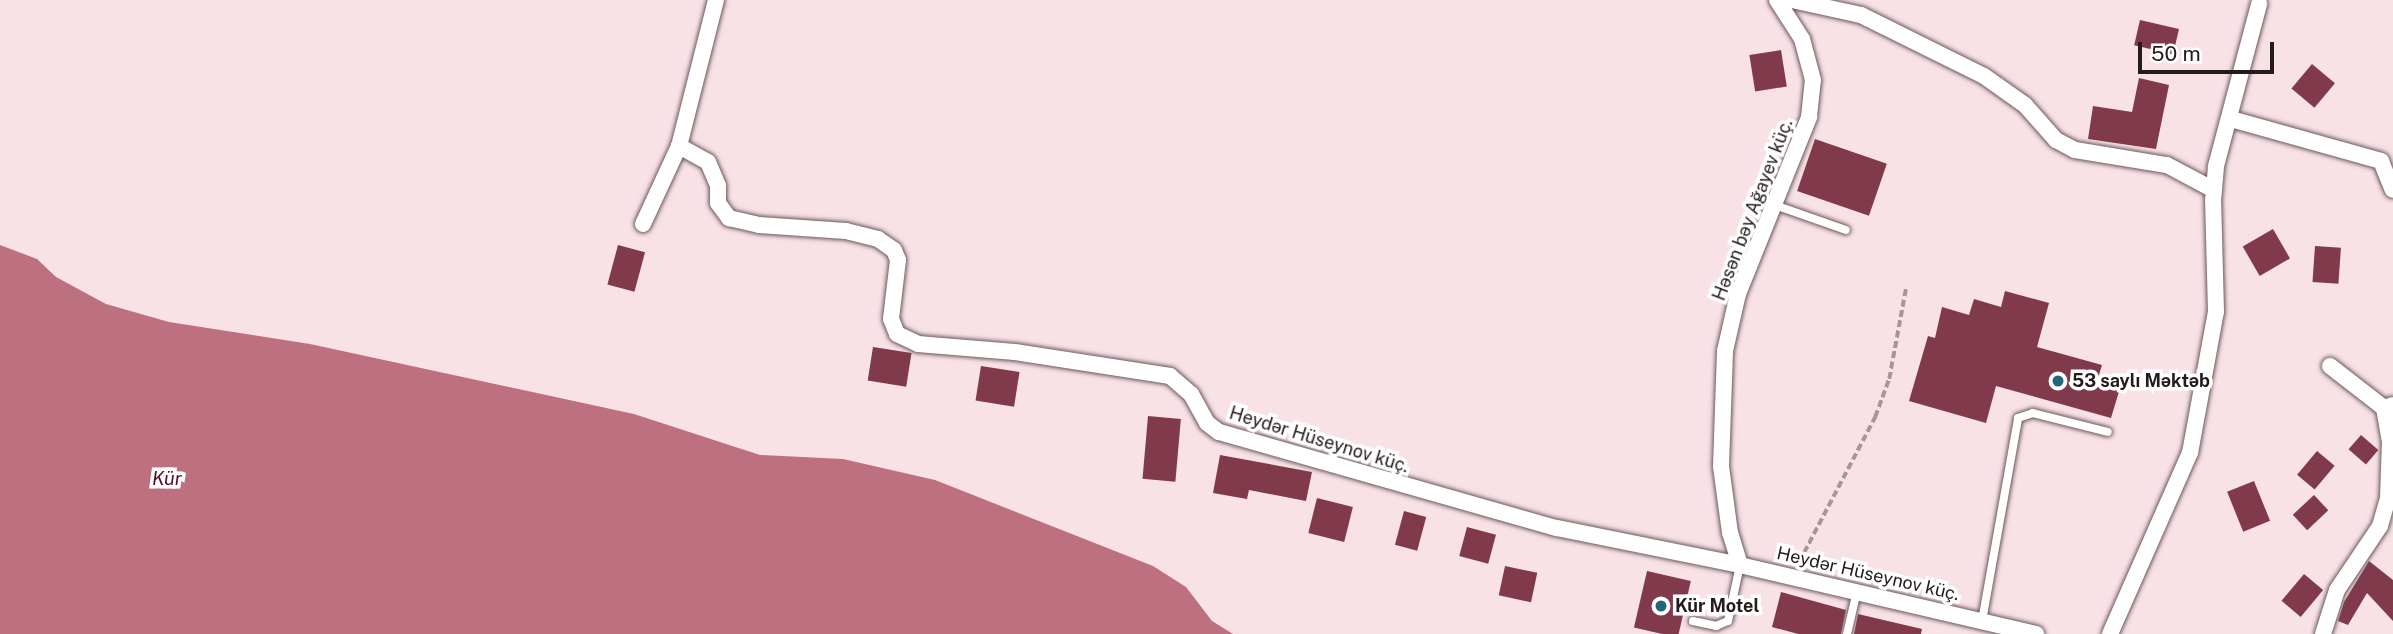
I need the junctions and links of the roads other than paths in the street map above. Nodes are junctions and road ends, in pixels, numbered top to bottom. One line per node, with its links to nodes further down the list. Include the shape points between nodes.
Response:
1 (716, 0): 6 (street)
2 (1777, 0): 9 (street, Həsən bəy Ağayev küç., via 1802,39 1813,80 1809,117)
3 (1792, 0): 7 (street, via 1861,15 1984,76 2025,105 2056,140 2075,150 2167,164)
4 (2259, 4): 5 (street)
5 (2231, 119): 7 (street); 8 (street, via 2381,161)
6 (678, 146): 10 (street); 15 (street, Heydər Hüseynov küç., via 708,162 718,186 718,203 729,218 846,232 878,239 894,250 898,260 891,319 897,334 918,344 1015,352 1170,376 1191,394 1207,423 1219,432 1557,528)
7 (2214, 190): 21 (street, via 2217,312 2190,453)
8 (2393, 190)
9 (1775, 205): 11 (lane); 15 (street, Həsən bəy Ağayev küç., via 1738,294 1725,351 1721,466 1730,533)
10 (643, 223)
11 (1846, 230)
12 (2330, 366): 13 (street)
13 (2388, 407): 22 (street, via 2388,498 2380,526 2337,590)
14 (2108, 432): 18 (lane, via 2032,412 2018,418)
15 (1740, 565): 16 (street, Heydər Hüseynov küç.); 17 (lane, via 1728,621 1716,626)
16 (1857, 591): 18 (street, Heydər Hüseynov küç.); 19 (lane)
17 (1693, 621)
18 (1982, 621): 20 (street, Heydər Hüseynov küç.)
19 (1847, 634)
20 (2036, 634)
21 (2110, 634)
22 (2323, 634)

